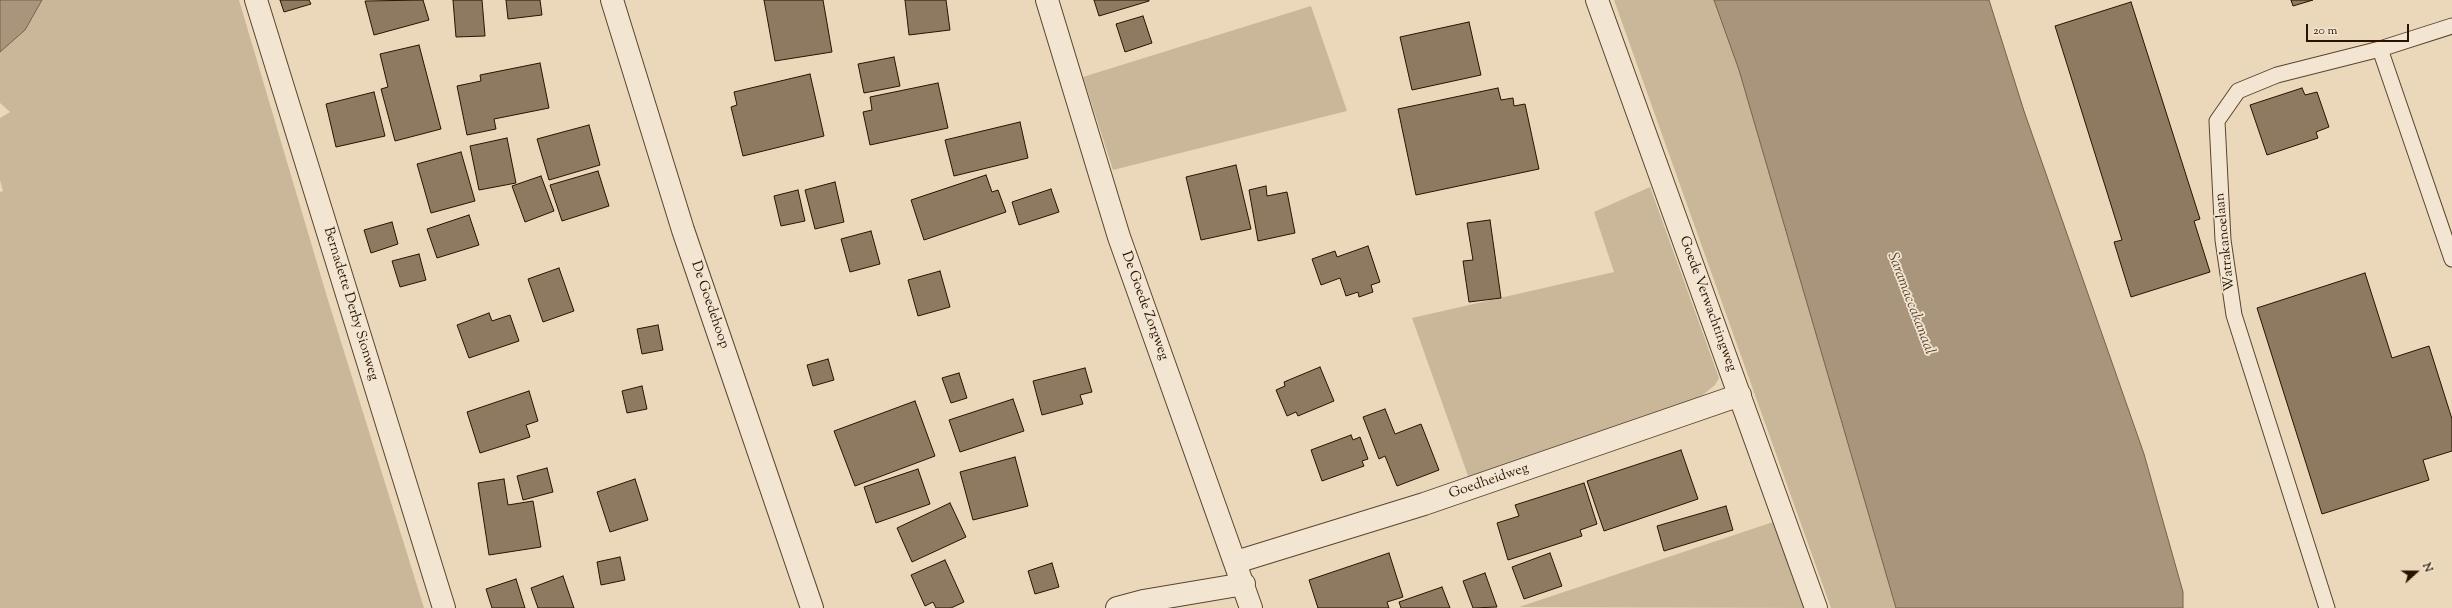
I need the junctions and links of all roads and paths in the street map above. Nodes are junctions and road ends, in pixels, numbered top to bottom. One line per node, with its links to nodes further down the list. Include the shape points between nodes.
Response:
1 (256, 0): 11 (street, Bernadette Derby Sionweg)
2 (612, 0): 12 (street, De Goedehoop, via 683,230)
3 (1047, 0): 9 (street, De Goede Zorgweg, via 1119,236)
4 (1597, 0): 8 (street, Goede Verwachtingweg)
5 (2452, 26): 6 (lane, Watrakanoelaan)
6 (2380, 49): 7 (lane); 16 (lane, Watrakanoelaan, via 2277,75 2238,91 2217,121 2223,240 2234,314)
7 (2452, 260)
8 (1740, 395): 9 (street, Goedheidweg, via 1424,504); 15 (street, Goede Verwachtingweg)
9 (1236, 562): 10 (street, De Goede Zorgweg)
10 (1244, 584): 13 (street, via 1143,600); 14 (street, De Goede Zorgweg)
11 (444, 608)
12 (812, 608)
13 (1117, 608)
14 (1251, 608)
15 (1816, 608)
16 (2327, 608)

